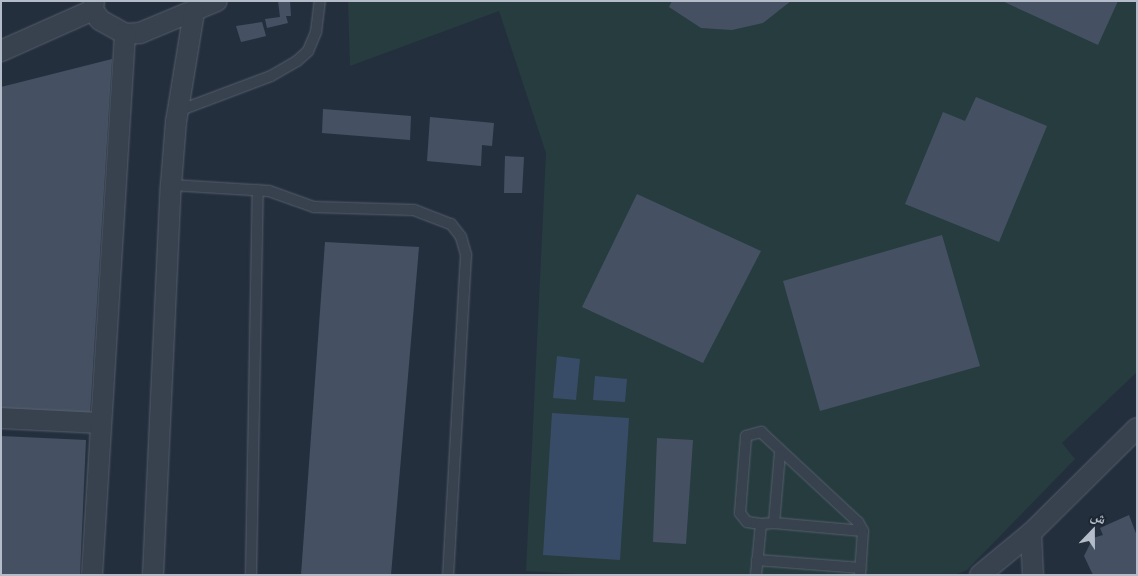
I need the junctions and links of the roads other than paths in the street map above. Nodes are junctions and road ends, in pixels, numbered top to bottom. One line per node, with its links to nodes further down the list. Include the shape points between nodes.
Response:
1 (218, 1): 4 (street)
2 (320, 1): 7 (lane, via 316,32 308,51 297,61 272,76)
3 (93, 6): 5 (street, via 100,20); 6 (street)
4 (194, 12): 5 (street, via 140,33); 7 (street)
5 (125, 34): 11 (street)
6 (1, 51)
7 (178, 111): 8 (street)
8 (171, 185): 9 (lane); 21 (street)
9 (258, 190): 22 (lane); 23 (lane, via 314,207 414,210 451,224 461,237 466,255)
10 (1, 418): 11 (street)
11 (100, 423): 20 (street)
12 (1137, 428): 17 (street)
13 (780, 453): 14 (lane); 15 (lane, via 762,432 746,436 740,513 747,522); 16 (lane, via 858,522)
14 (774, 523): 15 (lane); 16 (lane)
15 (761, 524): 18 (lane)
16 (863, 531): 19 (lane)
17 (1031, 534): 25 (street); 26 (street)
18 (757, 560): 19 (lane); 24 (lane)
19 (860, 572)
20 (92, 575)
21 (153, 575)
22 (251, 575)
23 (448, 575)
24 (756, 575)
25 (980, 575)
26 (1034, 575)

